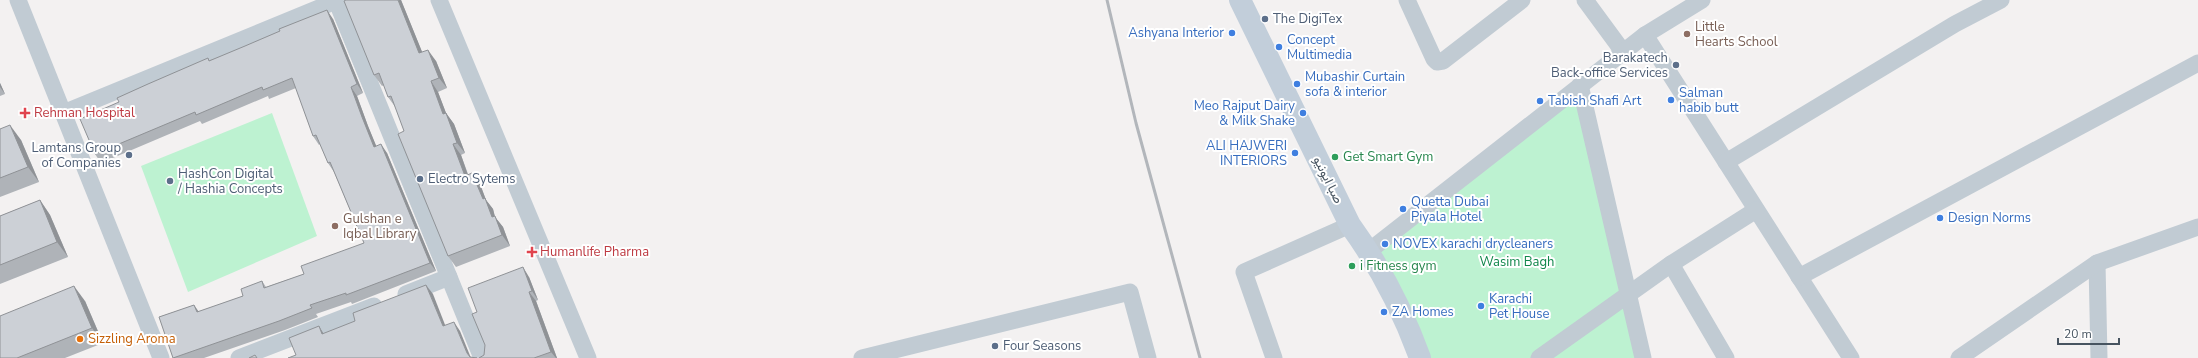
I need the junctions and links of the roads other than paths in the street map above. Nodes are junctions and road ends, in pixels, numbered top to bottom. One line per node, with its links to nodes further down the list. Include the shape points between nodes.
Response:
1 (18, 0): 14 (street)
2 (336, 0): 14 (street); 22 (street)
3 (439, 0): 28 (street)
4 (1240, 0): 17 (main road, صبا ایونیو)
5 (1407, 0): 6 (street, via 1437,62 1443,61)
6 (1522, 0)
7 (1585, 0): 11 (street)
8 (1702, 0): 10 (street)
9 (2001, 0): 15 (street, via 1955,24)
10 (1645, 35): 11 (street); 15 (street)
11 (1624, 53): 13 (street)
12 (2198, 63): 23 (street)
13 (1580, 85): 19 (street); 24 (street)
14 (63, 113): 25 (street)
15 (1726, 162): 16 (street)
16 (1756, 210): 21 (street); 23 (street)
17 (1350, 225): 19 (main road, صبا ایونیو); 31 (street, via 1244,272)
18 (2198, 227): 20 (street)
19 (1369, 251): 32 (main road, صبا ایونیو, via 1412,334)
20 (2097, 263): 37 (street); 38 (street)
21 (1671, 264): 24 (street); 35 (street)
22 (449, 277): 26 (street); 27 (street)
23 (1799, 277): 36 (street)
24 (1628, 294): 33 (street); 34 (street)
25 (161, 358)
26 (239, 358)
27 (482, 358)
28 (588, 358)
29 (862, 358): 30 (street, via 1130,292)
30 (1148, 358)
31 (1274, 358)
32 (1420, 358)
33 (1539, 358)
34 (1643, 358)
35 (1726, 358)
36 (1850, 358)
37 (1959, 358)
38 (2099, 358)

